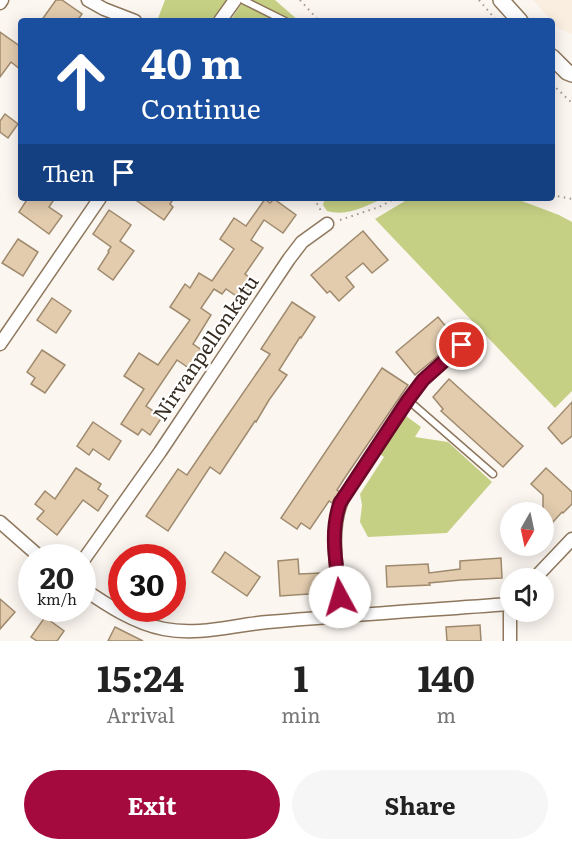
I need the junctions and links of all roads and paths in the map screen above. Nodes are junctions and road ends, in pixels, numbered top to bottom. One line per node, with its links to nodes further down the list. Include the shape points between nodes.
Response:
1 (88, 0): 7 (street)
2 (235, 0): 8 (street)
3 (243, 0): 9 (lane)
4 (300, 0): 10 (path)
5 (479, 0): 11 (path)
6 (501, 0): 12 (street)
7 (127, 18)
8 (222, 18)
9 (279, 18)
10 (316, 18)
11 (494, 18)
12 (517, 18)
13 (555, 60): 14 (street)
14 (572, 74)
15 (555, 88): 16 (path)
16 (572, 103)
17 (555, 196): 18 (path)
18 (572, 199)
19 (98, 201): 23 (street)
20 (316, 201): 22 (path)
21 (390, 201): 22 (path)
22 (327, 224): 31 (street, Nirvanpellonkatu, via 302,242 289,259)
23 (0, 344)
24 (462, 345): 25 (lane, via 423,380)
25 (408, 400): 26 (lane); 27 (lane)
26 (493, 474)
27 (340, 503): 35 (street, via 334,537)
28 (0, 522): 30 (street)
29 (572, 539): 32 (street)
30 (25, 544)
31 (95, 544)
32 (544, 568)
33 (96, 597): 35 (street, via 126,615 155,626 186,631)
34 (500, 605): 35 (street)
35 (343, 616)
36 (510, 622): 37 (street)
37 (510, 641)

